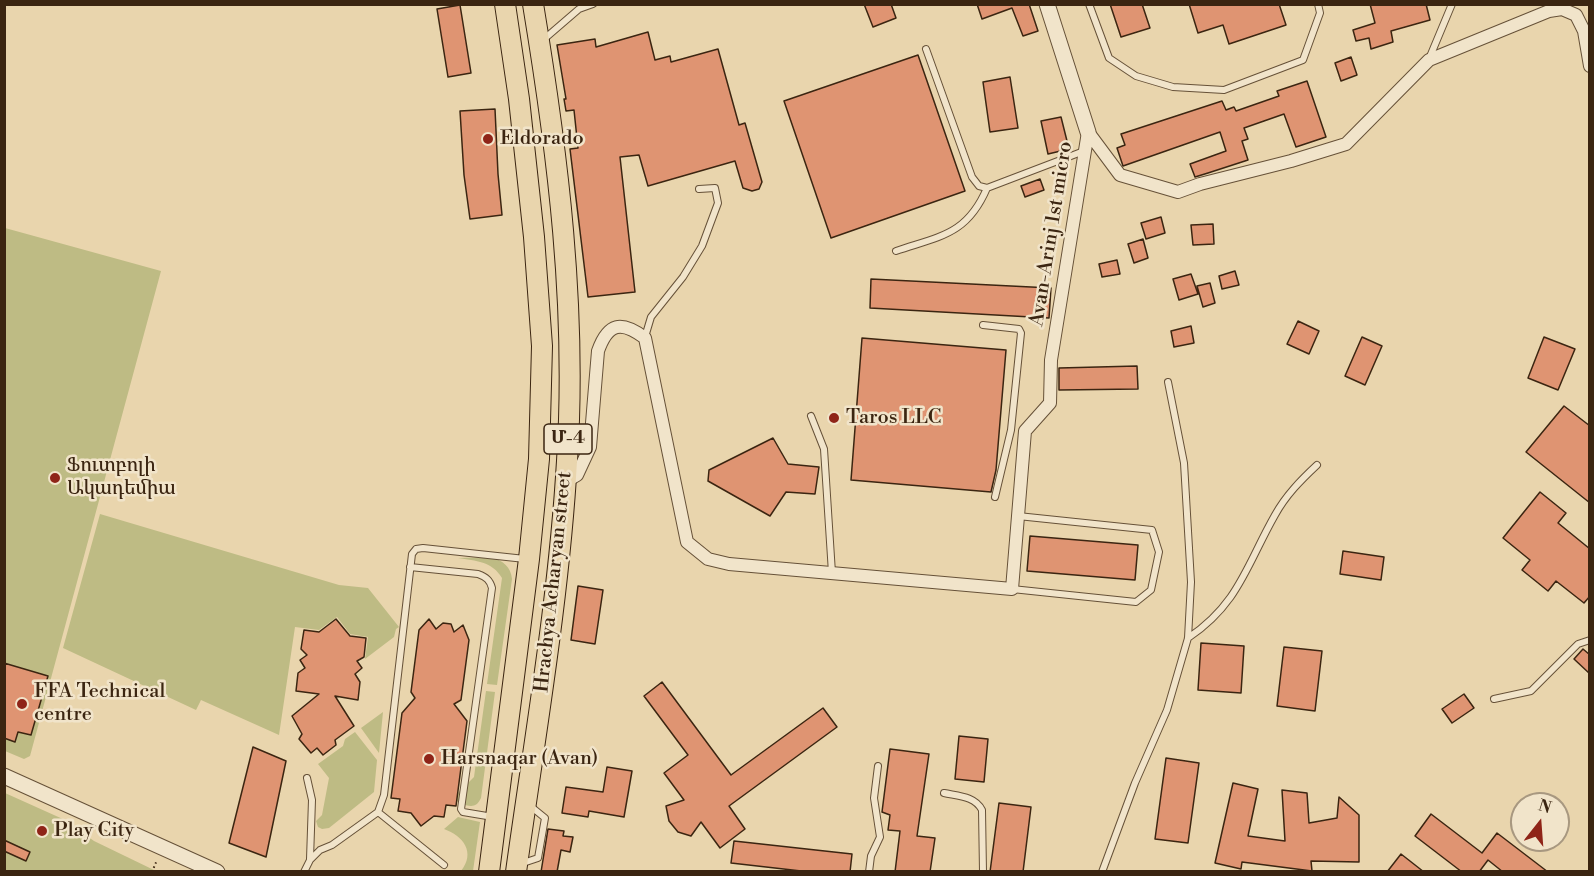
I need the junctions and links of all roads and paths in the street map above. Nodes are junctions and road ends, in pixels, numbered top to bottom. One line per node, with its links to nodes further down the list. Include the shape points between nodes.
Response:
1 (505, 4): 27 (highway, Hrachya Acharyan street / Մ-4, via 534,237 542,346 539,459)
2 (533, 4): 8 (highway, Hrachya Acharyan street / Մ-4)
3 (592, 4): 8 (lane, via 579,9)
4 (1047, 4): 12 (street)
5 (1089, 4): 6 (lane, via 1109,58 1123,69 1173,87 1224,90 1303,60 1320,13)
6 (1318, 4)
7 (1452, 4): 10 (lane)
8 (539, 43): 24 (highway, Hrachya Acharyan street / Մ-4, via 563,230 570,351)
9 (926, 49): 14 (lane, via 972,177)
10 (1429, 60): 11 (street, Avan-Arinj 1st micro, via 1562,9 1576,15 1584,31); 12 (street, Avan-Arinj 1st micro, via 1346,144 1178,192 1120,176)
11 (1590, 66)
12 (1088, 132): 13 (street, Avan-Arinj 1st micro)
13 (1085, 150): 14 (lane); 22 (street, Avan-Arinj 1st micro, via 1051,360 1050,403)
14 (987, 188): 16 (lane, via 974,213 952,232)
15 (699, 189): 18 (lane, via 715,188 718,203 712,225 683,277 651,317)
16 (896, 251)
17 (983, 325): 21 (lane, via 1009,326 1021,333)
18 (645, 338): 24 (street, via 625,327 615,327 603,338 598,351 590,447 577,475); 29 (street, via 687,542 708,558 729,564)
19 (1168, 382): 31 (lane, via 1184,463 1191,582)
20 (811, 416): 29 (lane, via 824,449)
21 (1011, 430): 22 (lane); 25 (lane)
22 (1025, 431): 26 (street)
23 (1317, 465): 31 (lane, via 1293,488 1275,514 1243,579 1221,612)
24 (566, 483): 42 (highway, Hrachya Acharyan street / Մ-4)
25 (995, 497)
26 (1018, 516): 30 (street); 30 (lane, via 1152,530 1159,552 1151,590 1136,602)
27 (529, 559): 28 (lane, via 423,548 412,554); 39 (highway, Hrachya Acharyan street / Մ-4)
28 (410, 567): 38 (lane, via 388,765); 39 (lane, via 478,574 490,582 461,809)
29 (832, 574): 30 (street)
30 (1012, 589)
31 (1188, 638): 48 (lane, via 1167,710)
32 (1590, 640): 33 (lane, via 1578,644 1531,691)
33 (1494, 699)
34 (878, 766): 46 (lane, via 874,798 880,837)
35 (4, 776): 43 (street)
36 (307, 778): 40 (lane, via 312,800)
37 (944, 793): 47 (lane, via 973,799 982,810)
38 (378, 812): 40 (lane); 41 (lane)
39 (496, 818): 45 (highway, Hrachya Acharyan street / Մ-4)
40 (310, 860): 44 (lane)
41 (444, 865)
42 (516, 868)
43 (217, 872)
44 (303, 872)
45 (489, 872)
46 (869, 872)
47 (983, 872)
48 (1102, 872)

